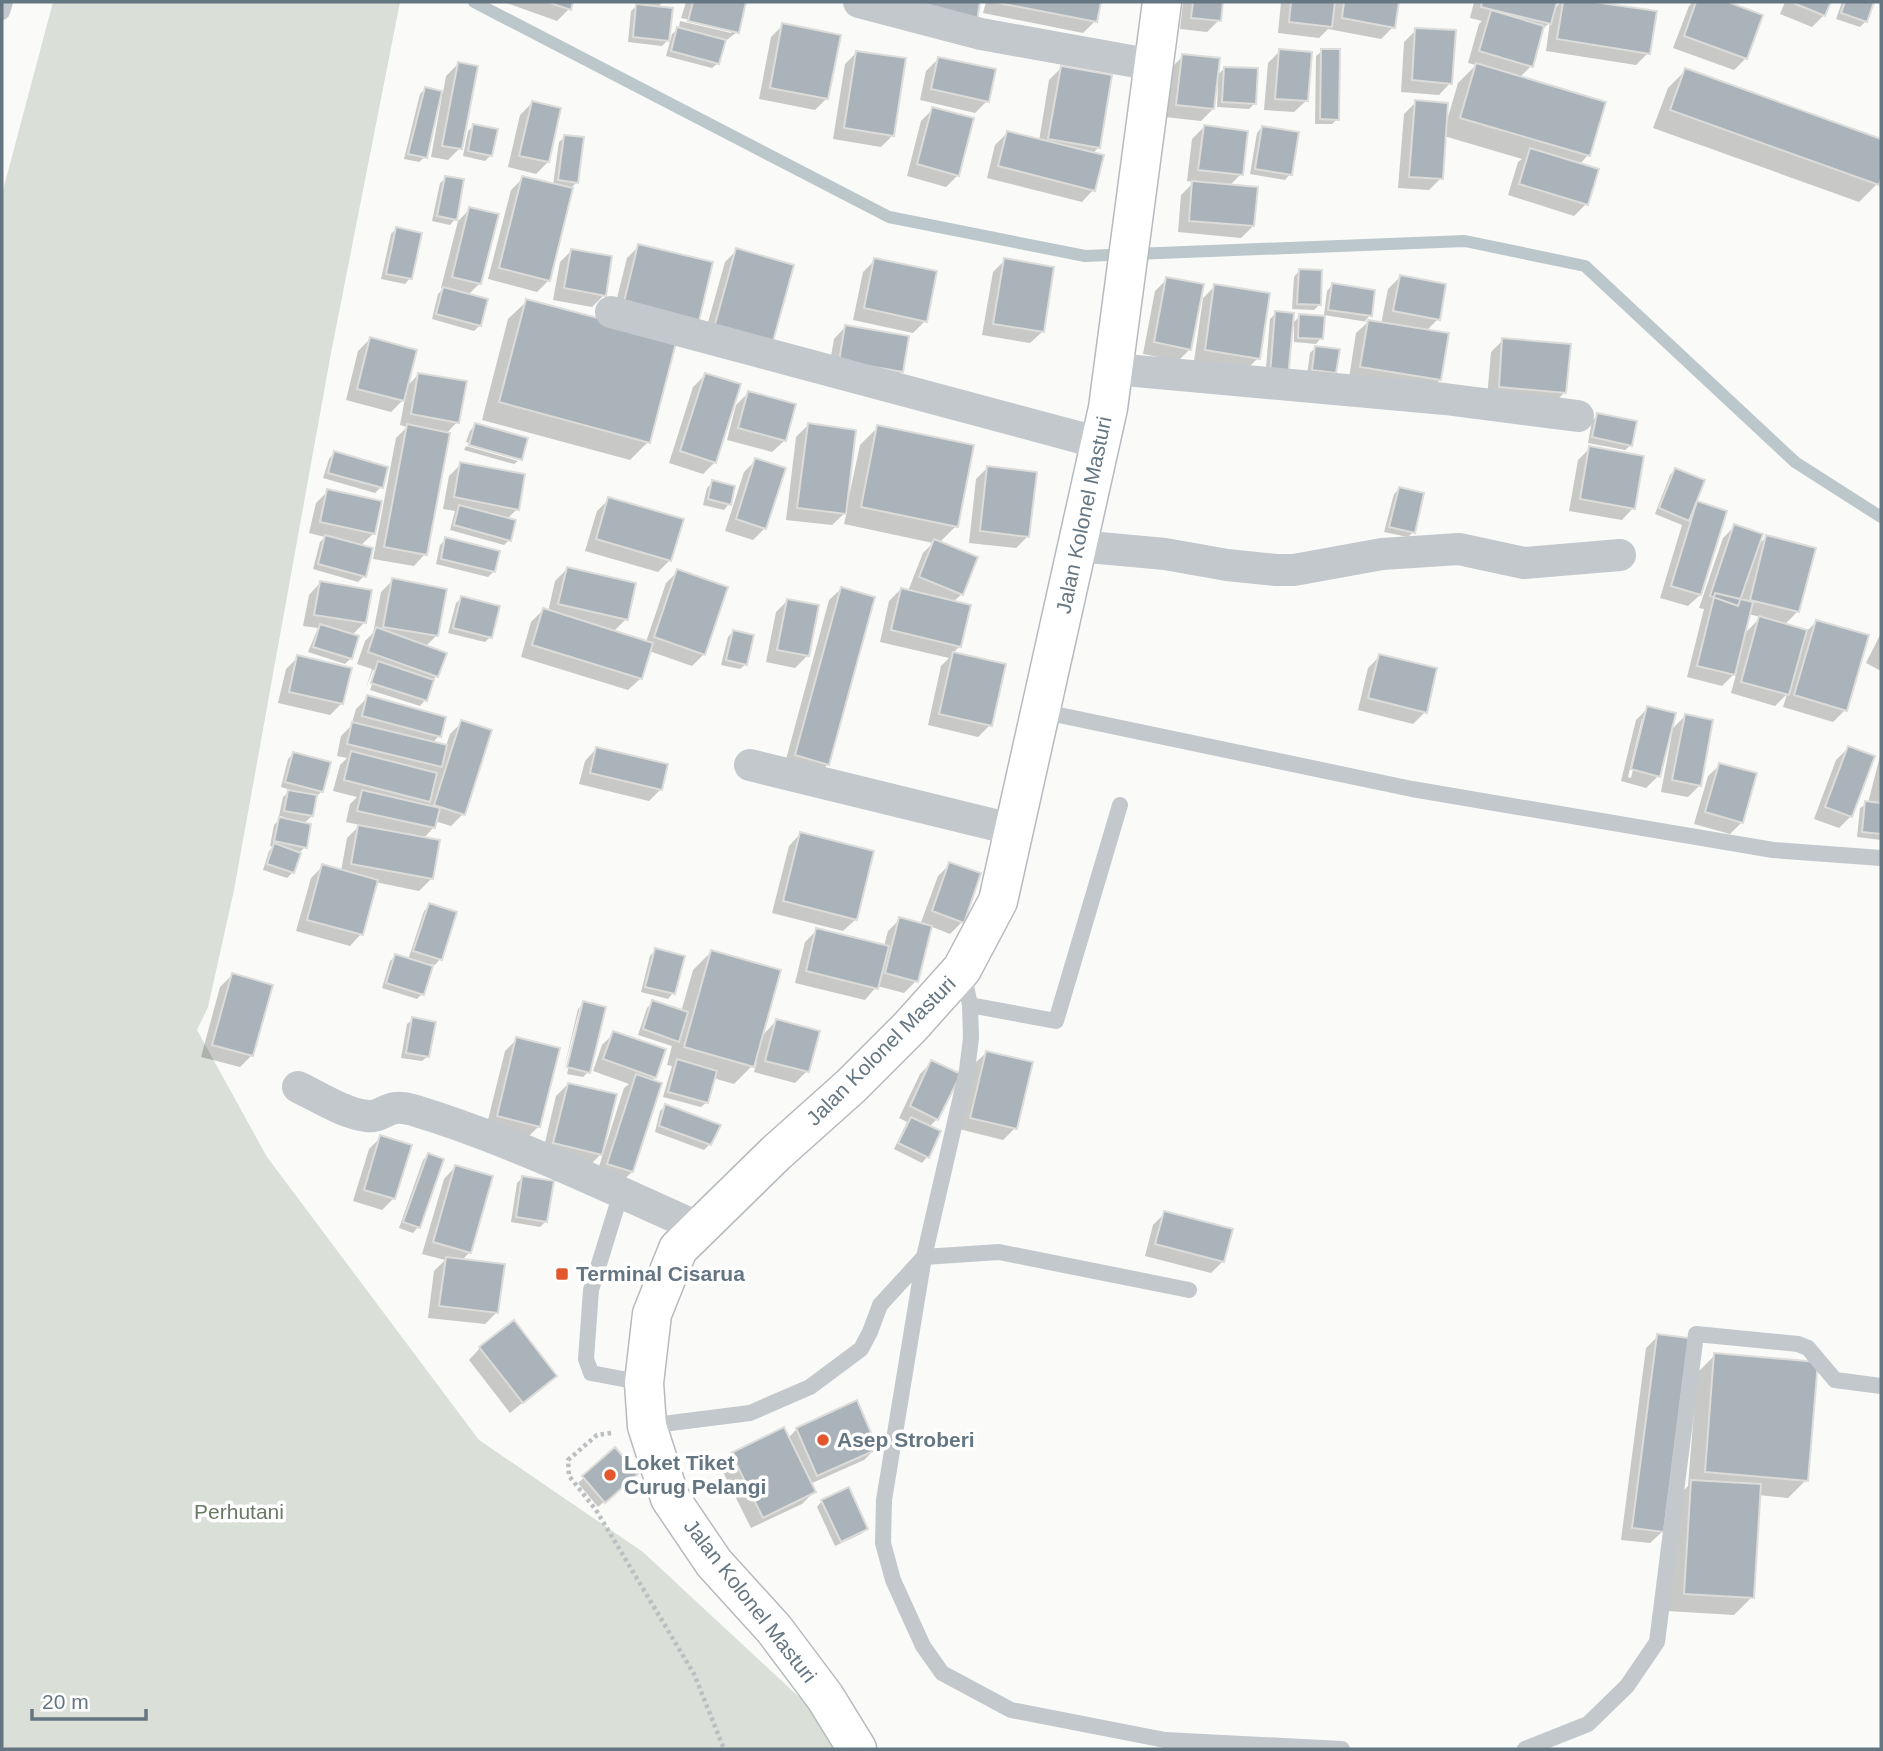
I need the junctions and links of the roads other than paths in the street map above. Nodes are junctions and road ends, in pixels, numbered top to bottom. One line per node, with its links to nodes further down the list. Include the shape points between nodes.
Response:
1 (5, 2): 4 (lane)
2 (859, 2): 5 (street, via 981,34)
3 (1162, 2): 5 (main road, Jalan Kolonel Masturi)
4 (2, 12)
5 (1153, 65): 7 (main road, Jalan Kolonel Masturi)
6 (611, 312): 9 (street)
7 (1114, 369): 8 (street, via 1445,399); 9 (main road, Jalan Kolonel Masturi)
8 (1578, 416)
9 (1100, 443): 10 (main road, Jalan Kolonel Masturi)
10 (1078, 546): 11 (street, via 1276,570 1382,554 1459,550 1524,562); 12 (main road, Jalan Kolonel Masturi)
11 (1619, 555)
12 (1040, 711): 15 (main road, Jalan Kolonel Masturi); 16 (lane, via 1412,789 1773,850)
13 (750, 765): 15 (street)
14 (1120, 805): 17 (lane, via 1056,1021)
15 (1015, 830): 17 (main road, Jalan Kolonel Masturi, via 998,901)
16 (1881, 858)
17 (966, 987): 20 (main road, Jalan Kolonel Masturi, via 880,1057); 21 (lane, via 971,1038 967,1070)
18 (298, 1087): 19 (street, via 369,1116 396,1106 422,1113 487,1135)
19 (621, 1193): 20 (street); 23 (lane, via 591,1290 586,1359 591,1373)
20 (700, 1227): 23 (main road, Jalan Kolonel Masturi, via 677,1250 652,1314)
21 (924, 1257): 22 (lane, via 999,1252); 25 (lane, via 880,1305 861,1349 810,1387 750,1413); 27 (lane, via 884,1500 883,1543 904,1605 942,1673 1011,1710 1165,1740)
22 (1189, 1290)
23 (644, 1383): 25 (main road, Jalan Kolonel Masturi)
24 (1881, 1386): 28 (lane, via 1835,1380 1808,1348 1798,1343 1696,1334 1657,1642 1627,1686 1588,1724)
25 (647, 1426): 26 (main road, Jalan Kolonel Masturi, via 670,1497 714,1563 774,1629 825,1697)
26 (857, 1749)
27 (1342, 1749)
28 (1525, 1749)

